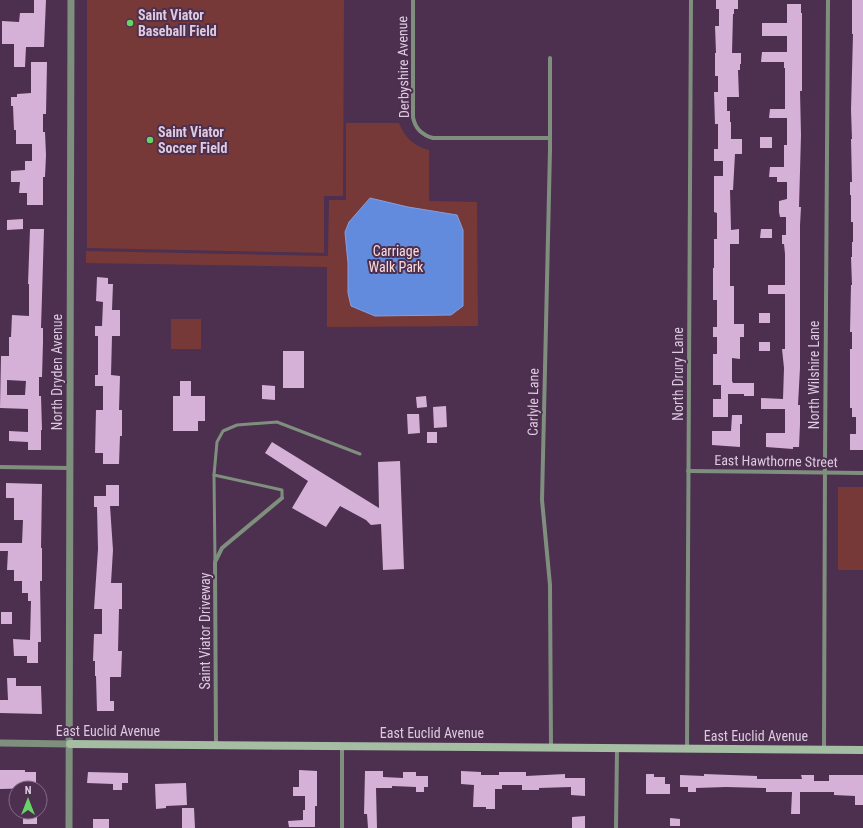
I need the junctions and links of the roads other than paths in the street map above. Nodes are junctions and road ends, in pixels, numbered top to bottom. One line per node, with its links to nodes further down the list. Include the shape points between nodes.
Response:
1 (71, 0): 9 (street, North Dryden Avenue)
2 (413, 0): 6 (street, Derbyshire Avenue, via 413,117 414,124 420,132 433,138)
3 (691, 0): 10 (street, North Drury Lane)
4 (828, 0): 11 (street, North Wilshire Lane)
5 (550, 58): 6 (street, Carlyle Lane)
6 (550, 138): 20 (street, Carlyle Lane, via 542,500 550,585)
7 (360, 454): 13 (lane, via 277,422 237,425 222,431 217,442)
8 (0, 467): 9 (street)
9 (69, 468): 17 (street, North Dryden Avenue)
10 (688, 471): 11 (street, East Hawthorne Street); 22 (street, North Drury Lane)
11 (825, 472): 12 (street, East Hawthorne Street); 23 (street, North Wilshire Lane)
12 (863, 473)
13 (214, 474): 14 (lane, via 282,490); 15 (lane)
14 (282, 498): 15 (street, Saint Viator Driveway, via 222,548)
15 (215, 562): 18 (street, Saint Viator Driveway)
16 (0, 743): 17 (street, East Euclid Avenue)
17 (70, 744): 18 (main road, East Euclid Avenue); 25 (street, North Dryden Avenue)
18 (216, 744): 19 (main road, East Euclid Avenue)
19 (342, 745): 20 (main road, East Euclid Avenue); 26 (street)
20 (550, 747): 21 (main road, East Euclid Avenue)
21 (617, 748): 22 (main road, East Euclid Avenue); 27 (street)
22 (687, 748): 23 (main road, East Euclid Avenue)
23 (824, 749): 24 (main road, East Euclid Avenue)
24 (863, 750)
25 (69, 828)
26 (342, 828)
27 (616, 828)

